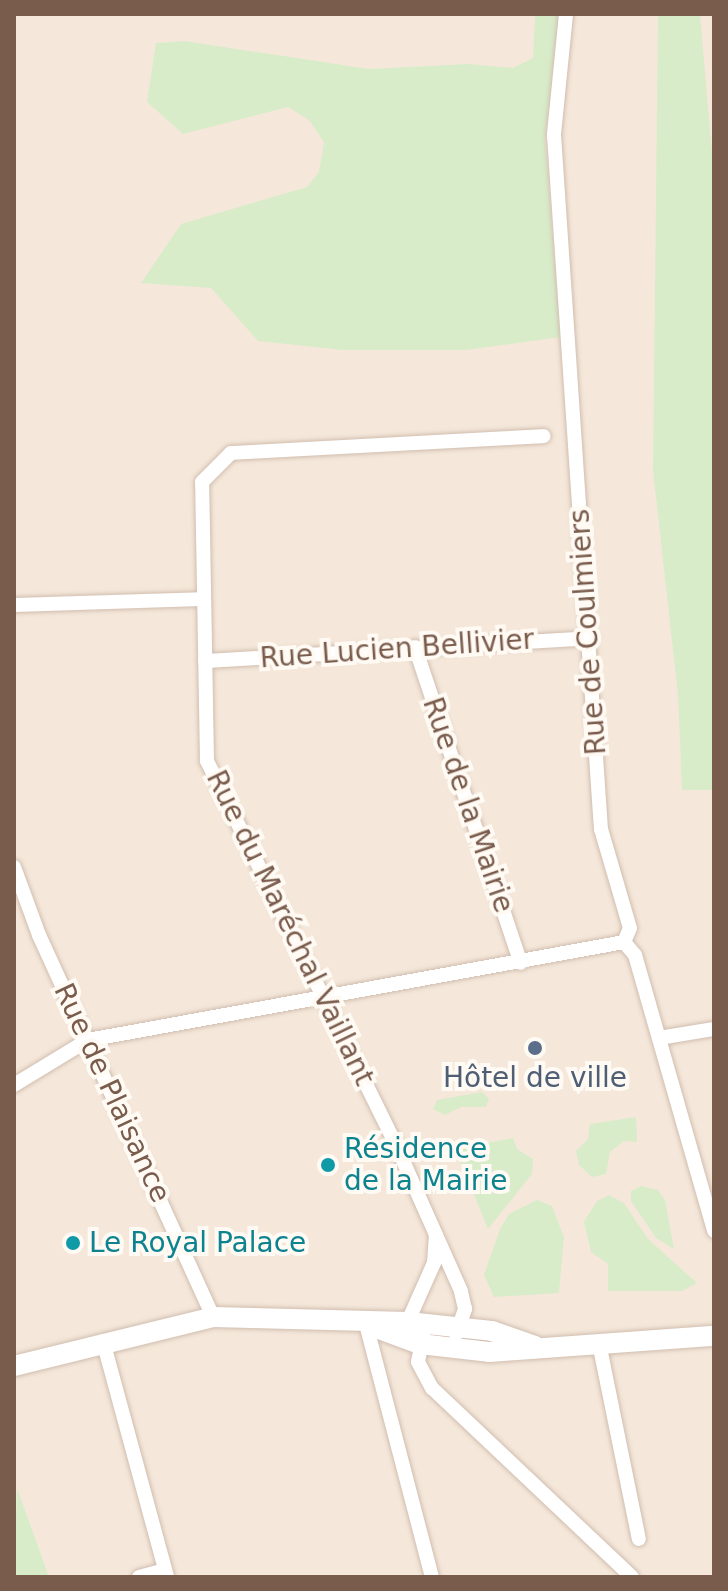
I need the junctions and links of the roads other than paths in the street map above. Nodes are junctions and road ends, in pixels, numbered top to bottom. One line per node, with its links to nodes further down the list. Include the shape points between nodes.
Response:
1 (566, 14): 5 (street, Rue de Coulmiers, via 554,135)
2 (544, 436): 3 (street, Rue du Maréchal Vaillant, via 231,453 202,482)
3 (202, 599): 4 (street); 7 (street, Rue du Maréchal Vaillant)
4 (14, 605)
5 (590, 638): 6 (street, Rue Lucien Bellivier); 9 (street, Rue de Coulmiers, via 601,829 630,928)
6 (415, 647): 7 (street, Rue Lucien Bellivier); 10 (street, Rue de la Mairie)
7 (205, 661): 11 (street, Rue du Maréchal Vaillant, via 207,761)
8 (14, 867): 14 (street, Rue de Plaisance)
9 (624, 942): 10 (street); 13 (street, Rue de Coulmiers, via 635,955)
10 (521, 963): 11 (street)
11 (320, 997): 14 (street); 17 (street, Rue du Maréchal Vaillant)
12 (714, 1029): 13 (street)
13 (659, 1038): 16 (street, Rue de Coulmiers)
14 (88, 1040): 15 (street); 18 (street, Rue de Plaisance)
15 (14, 1085)
16 (714, 1231)
17 (436, 1235): 20 (street, Rue du Maréchal Vaillant, via 461,1291 465,1309); 21 (street, via 434,1263)
18 (213, 1317): 19 (street); 23 (street)
19 (366, 1324): 21 (street); 31 (street)
20 (460, 1327): 21 (street); 25 (street); 26 (street)
21 (414, 1332): 26 (street); 32 (street, via 418,1362 432,1388)
22 (714, 1336): 24 (street)
23 (103, 1341): 27 (street); 29 (street)
24 (599, 1343): 25 (street); 28 (street)
25 (535, 1346): 26 (street, via 489,1352)
26 (450, 1347)
27 (17, 1369)
28 (639, 1539)
29 (166, 1573): 30 (street)
30 (139, 1577)
31 (432, 1577)
32 (632, 1577)

